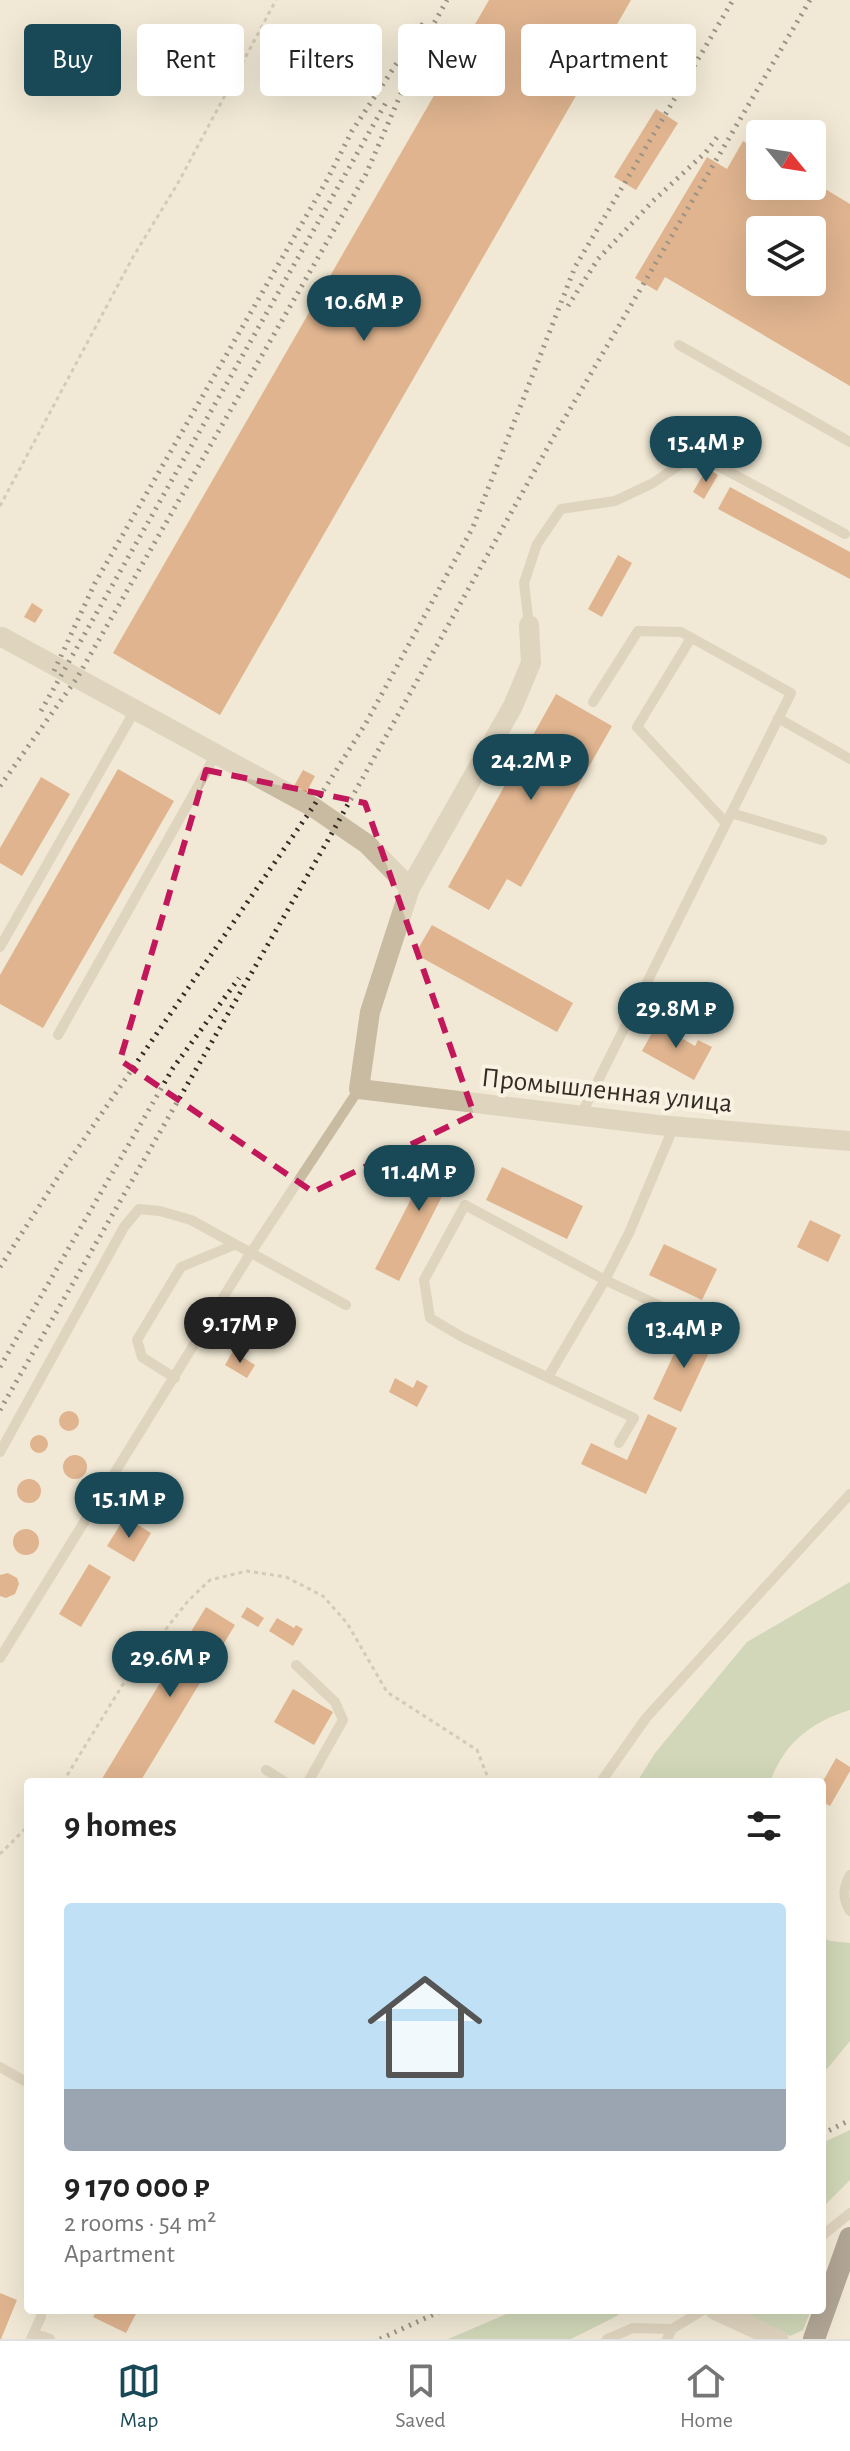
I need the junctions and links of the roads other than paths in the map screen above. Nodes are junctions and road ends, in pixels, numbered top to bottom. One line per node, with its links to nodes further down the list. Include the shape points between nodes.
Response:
1 (679, 345): 2 (lane)
2 (850, 442)
3 (845, 534): 4 (lane, via 707,460 688,459 615,501 561,509 537,544 524,583)
4 (529, 625): 14 (street, via 531,663 513,706)
5 (2, 637): 8 (street)
6 (691, 638): 7 (lane, via 681,632 638,631); 9 (lane, via 791,693); 12 (lane, via 637,727)
7 (593, 702)
8 (135, 710): 10 (street); 15 (lane)
9 (778, 718): 11 (lane); 12 (lane)
10 (216, 754): 14 (street, via 347,830); 16 (lane)
11 (850, 759)
12 (728, 818): 13 (lane); 18 (lane)
13 (822, 840)
14 (410, 888): 17 (street, via 370,1012)
15 (0, 947)
16 (58, 1035)
17 (359, 1089): 18 (street, Промышленная улица); 22 (lane)
18 (581, 1115): 19 (street, Промышленная улица)
19 (674, 1126): 20 (street, Промышленная улица); 23 (lane)
20 (850, 1141)
21 (234, 1245): 22 (lane); 27 (lane, via 181,1267 137,1340 142,1357); 29 (lane, via 191,1220 139,1209 124,1227)
22 (250, 1254): 24 (lane); 27 (lane)
23 (605, 1280): 25 (lane); 26 (lane); 26 (lane, via 465,1205 424,1280 430,1318)
24 (346, 1305)
25 (686, 1318)
26 (548, 1377): 28 (lane, via 634,1418)
27 (175, 1378): 31 (lane)
28 (619, 1443)
29 (0, 1452)
30 (850, 1494): 36 (lane, via 646,1718)
31 (0, 1658)
32 (296, 1665): 35 (lane, via 335,1702 343,1720)
33 (266, 1770): 34 (lane)
34 (279, 1778)
35 (310, 1778)
36 (604, 1778)
37 (850, 1875): 38 (lane, via 843,1900)
38 (850, 1911)
39 (0, 2067): 40 (lane)
40 (24, 2081)
41 (850, 2213): 42 (lane)
42 (826, 2233)
43 (850, 2238): 44 (highway)
44 (826, 2305)
45 (40, 2314): 50 (lane)
46 (698, 2314): 49 (lane)
47 (724, 2314): 53 (street)
48 (823, 2314): 54 (highway)
49 (670, 2334): 52 (lane, via 633,2328)
50 (33, 2336): 51 (lane)
51 (50, 2339)
52 (607, 2339)
53 (778, 2339)
54 (814, 2339)

